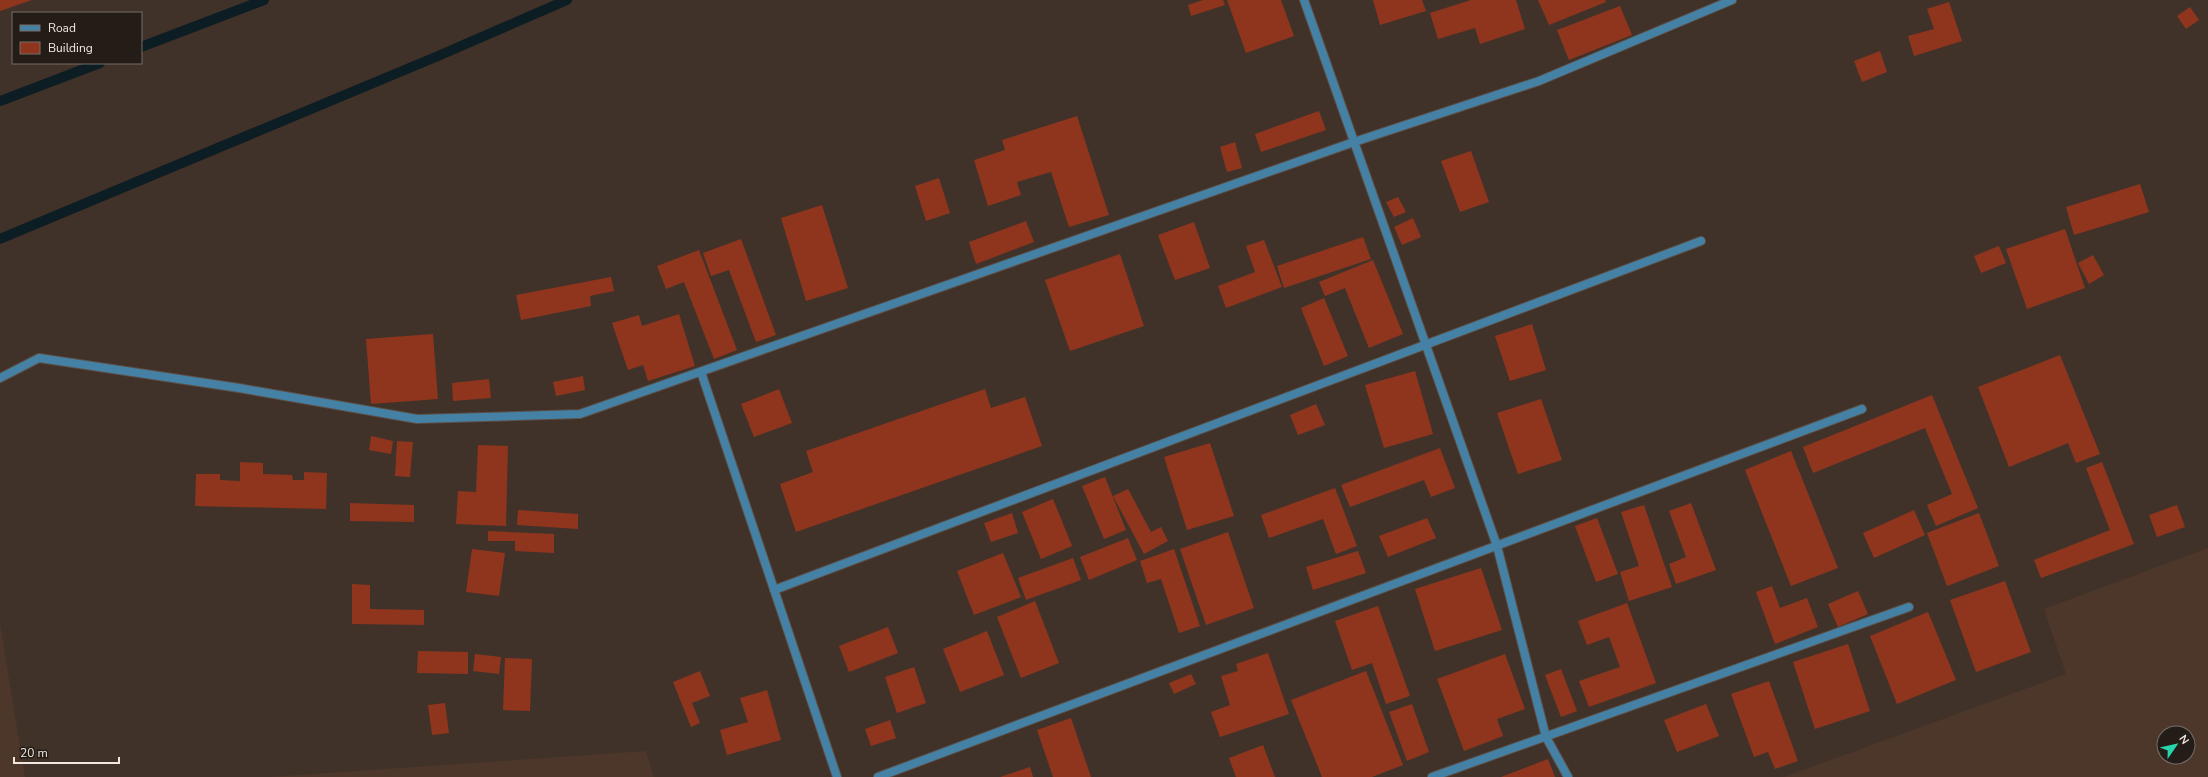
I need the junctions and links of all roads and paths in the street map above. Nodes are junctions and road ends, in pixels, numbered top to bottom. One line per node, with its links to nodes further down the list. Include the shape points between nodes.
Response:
1 (1304, 0): 3 (street)
2 (1732, 0): 3 (street, via 1539,81)
3 (1354, 142): 5 (street); 6 (street)
4 (1701, 241): 5 (street)
5 (1426, 345): 9 (street); 10 (street)
6 (701, 372): 7 (street, via 580,414 417,419 239,388 39,358); 10 (street)
7 (0, 378)
8 (1862, 409): 9 (street)
9 (1497, 546): 12 (street); 14 (street)
10 (774, 590): 13 (street)
11 (1909, 607): 12 (street)
12 (1546, 737): 15 (street); 16 (street)
13 (837, 777)
14 (878, 777)
15 (1432, 777)
16 (1568, 777)

